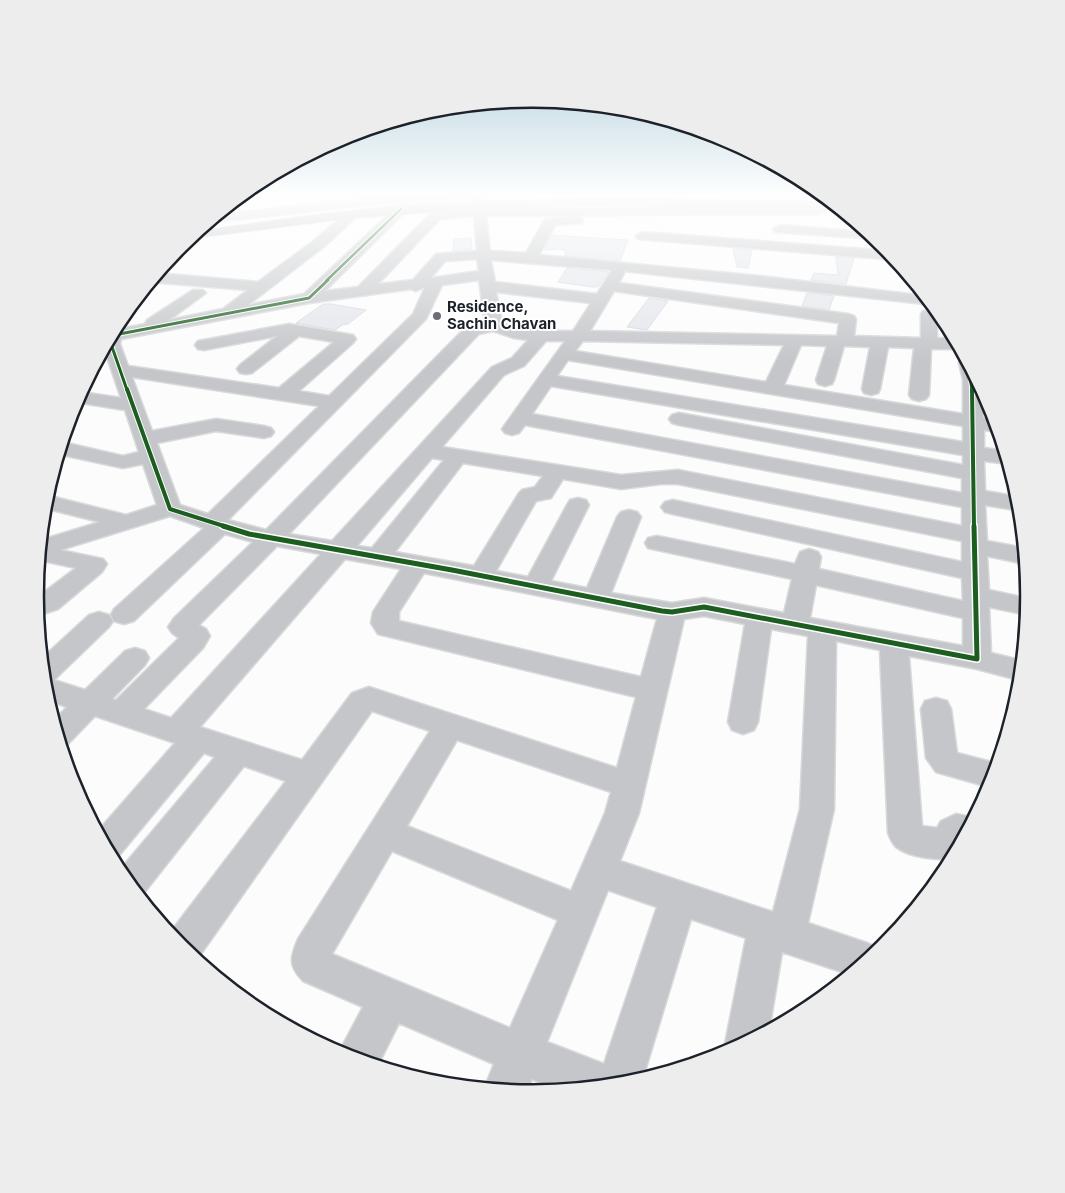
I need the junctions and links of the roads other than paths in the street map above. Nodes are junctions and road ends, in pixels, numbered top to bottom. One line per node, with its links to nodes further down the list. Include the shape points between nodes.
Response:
1 (311, 250): 21 (street)
2 (359, 250): 25 (street)
3 (402, 250): 23 (street)
4 (484, 250): 10 (street)
5 (535, 250): 12 (street)
6 (724, 250): 11 (street)
7 (788, 250): 18 (street)
8 (810, 250): 9 (street)
9 (882, 255)
10 (485, 256): 12 (street); 17 (street); 20 (street, via 442,258)
11 (722, 258)
12 (530, 259): 13 (street)
13 (566, 262): 14 (street); 15 (street)
14 (621, 266): 18 (street); 24 (street)
15 (556, 275)
16 (163, 277): 21 (street)
17 (486, 280): 19 (street); 24 (street); 31 (street)
18 (782, 282): 26 (street); 27 (street)
19 (436, 283): 20 (street); 56 (street, via 420,316)
20 (416, 286): 23 (street)
21 (264, 287): 29 (street)
22 (198, 292): 32 (street)
23 (362, 292): 25 (street)
24 (605, 293): 27 (street); 35 (street)
25 (309, 298): 29 (street)
26 (925, 306)
27 (775, 308): 38 (street, via 848,319)
28 (929, 312): 40 (street)
29 (224, 314): 30 (street)
30 (190, 320): 32 (street); 41 (street)
31 (494, 326): 36 (street, via 514,333); 81 (street, via 469,334)
32 (143, 329): 34 (street)
33 (296, 330): 41 (street, via 286,329); 47 (street); 53 (street, via 347,340)
34 (121, 334)
35 (579, 335): 36 (street); 37 (street); 43 (street)
36 (541, 336): 66 (street, via 518,362 498,371)
37 (795, 340): 38 (street); 51 (street)
38 (841, 341): 39 (street); 49 (street)
39 (880, 342): 40 (street); 52 (street)
40 (926, 343): 44 (street); 54 (street)
41 (204, 345): 45 (street)
42 (112, 348): 46 (street)
43 (563, 354): 48 (street); 51 (street)
44 (958, 356)
45 (211, 362)
46 (115, 368): 53 (street); 57 (street)
47 (246, 369)
48 (547, 380): 60 (street); 63 (street)
49 (825, 380)
50 (972, 382): 59 (street)
51 (773, 388): 59 (street)
52 (871, 389)
53 (283, 395): 56 (street)
54 (919, 396)
55 (86, 397): 57 (street)
56 (333, 402): 80 (street)
57 (133, 406): 64 (street)
58 (679, 420): 63 (street)
59 (972, 422): 61 (street); 71 (street)
60 (516, 424): 70 (street)
61 (990, 425)
62 (264, 432): 64 (street, via 216,426)
63 (833, 437): 70 (street); 71 (street)
64 (148, 447): 65 (street, via 123,462); 77 (street)
65 (67, 449)
66 (426, 451): 67 (street); 86 (street)
67 (458, 456): 69 (street); 89 (street)
68 (1002, 461): 71 (street)
69 (556, 472): 74 (street, via 621,482 678,477); 92 (street, via 543,493 530,495)
70 (825, 474): 71 (street); 74 (street)
71 (974, 475): 72 (street); 83 (street)
72 (1011, 498)
73 (53, 503): 79 (street)
74 (818, 504): 82 (street); 83 (street)
75 (578, 505): 93 (street)
76 (673, 507): 82 (street)
77 (170, 509): 79 (street); 80 (street)
78 (630, 517): 95 (street)
79 (128, 522): 85 (street)
80 (217, 524): 81 (street); 104 (street)
81 (272, 537): 86 (street); 110 (street, via 184,624 184,630 196,636 193,641)
82 (812, 537): 91 (street); 94 (street)
83 (975, 541): 88 (street); 94 (street)
84 (657, 543): 91 (street)
85 (47, 546)
86 (339, 550): 89 (street); 114 (street)
87 (46, 554): 97 (street, via 94,564)
88 (1019, 554)
89 (378, 557): 90 (street)
90 (417, 564): 92 (street); 106 (street, via 386,612 388,628)
91 (806, 574): 94 (street); 100 (street)
92 (481, 575): 93 (street)
93 (536, 586): 95 (street)
94 (976, 594): 96 (street); 103 (street)
95 (596, 598): 98 (street)
96 (1021, 604)
97 (44, 605)
98 (672, 612): 99 (street, via 704,607); 106 (street)
99 (759, 618): 100 (street); 111 (street)
100 (809, 627): 101 (street); 126 (street, via 817,809)
101 (894, 644): 103 (street); 119 (street, via 905,833 914,840 948,844 954,831)
102 (135, 658): 108 (street)
103 (977, 659): 105 (street)
104 (49, 669)
105 (1016, 669)
106 (653, 690): 118 (street)
107 (53, 691): 108 (street)
108 (90, 704): 110 (street); 113 (street)
109 (936, 709): 116 (street, via 942,758 947,763)
110 (121, 714): 114 (street)
111 (743, 722)
112 (450, 725): 117 (street, via 369,698 363,701); 118 (street); 120 (street)
113 (62, 731)
114 (187, 736): 115 (street); 121 (street)
115 (237, 752): 117 (street); 123 (street)
116 (988, 774)
117 (308, 775): 127 (street)
118 (629, 786): 122 (street, via 622,813)
119 (962, 829)
120 (384, 832): 125 (street); 129 (street, via 310,960 317,967)
121 (109, 841)
122 (598, 870): 124 (street); 125 (street)
123 (134, 879)
124 (679, 898): 126 (street); 133 (street)
125 (581, 912): 132 (street)
126 (776, 931): 128 (street); 130 (street)
127 (186, 941)
128 (860, 960)
129 (390, 998): 131 (street); 132 (street)
130 (748, 1035)
131 (361, 1054)
132 (513, 1073): 134 (street)
133 (622, 1077)
134 (578, 1083)

